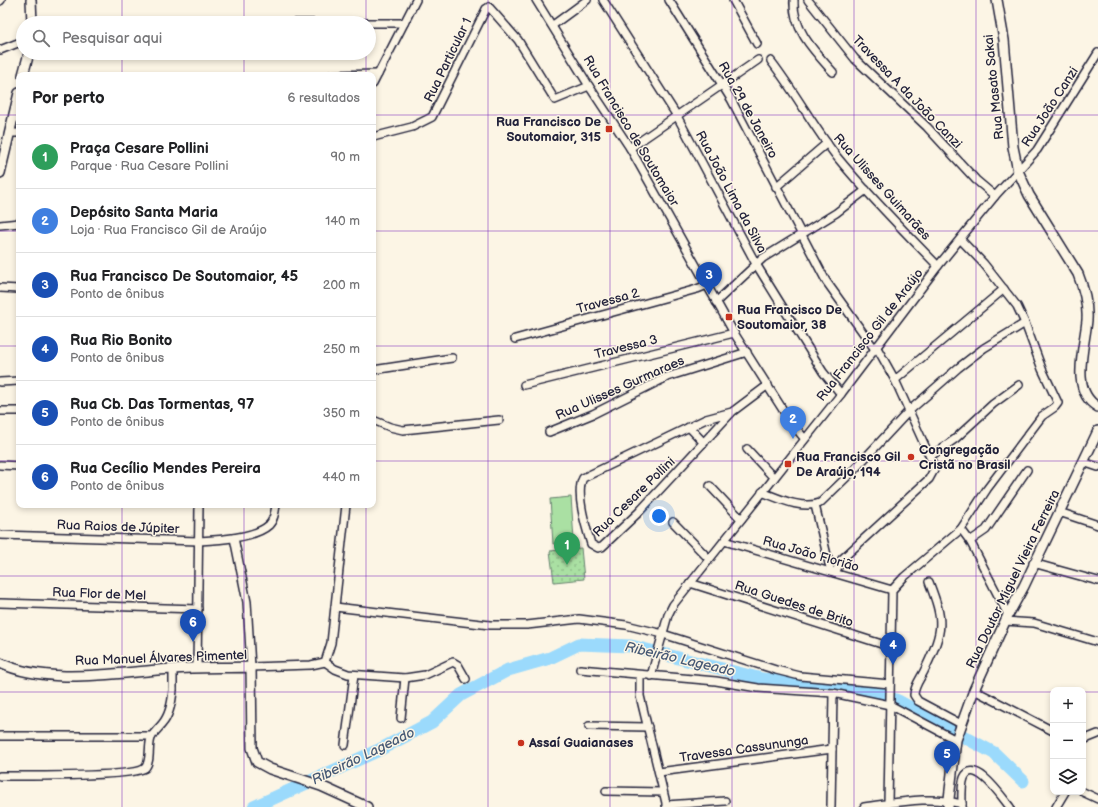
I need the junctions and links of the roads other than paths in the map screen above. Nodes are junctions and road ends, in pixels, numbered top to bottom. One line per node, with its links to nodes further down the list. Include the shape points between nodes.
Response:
1 (30, 0): 11 (street)
2 (416, 0): 13 (street)
3 (536, 0): 14 (street, Rua Francisco de Soutomaior)
4 (587, 0): 14 (street)
5 (603, 0): 29 (street, Rua João Lima da Silva)
6 (669, 0): 26 (street, Rua 29 de Janeiro)
7 (733, 0): 16 (street)
8 (794, 0): 23 (street, via 795,18 800,31)
9 (808, 0): 39 (street, Travessa A da João Canzi, via 855,59)
10 (997, 0): 36 (street, Rua Masato Sakai, via 1004,40 1013,147)
11 (31, 16)
12 (376, 23): 13 (street)
13 (404, 23): 24 (street)
14 (553, 24): 27 (street, Rua Francisco de Soutomaior)
15 (16, 44): 17 (street)
16 (757, 44)
17 (0, 50)
18 (1098, 53): 36 (street, Rua João Canzi, via 1037,150)
19 (27, 60): 22 (street)
20 (758, 60): 26 (street)
21 (771, 61): 33 (street, Rua Ulisses Guimarães, via 793,90)
22 (24, 72)
23 (833, 72)
24 (378, 74): 25 (street)
25 (376, 78)
26 (722, 84): 29 (street); 37 (street, Rua 29 de Janeiro)
27 (589, 86): 32 (street, Rua Particular 1, via 555,100 518,40 489,7 432,117 412,127); 34 (street, Rua Francisco de Soutomaior)
28 (16, 105): 30 (street)
29 (677, 116): 34 (street); 44 (street, Rua João Lima da Silva)
30 (9, 133): 31 (street); 35 (street)
31 (16, 133)
32 (376, 136)
33 (826, 143): 37 (street); 38 (street, Rua Ulisses Guimarães)
34 (630, 148): 46 (street, Rua Francisco de Soutomaior)
35 (0, 170)
36 (1018, 171): 39 (street, Rua Francisco Gil de Araújo); 65 (street, Rua Masato Sakai, via 1082,284 1086,297 1087,320 1081,384 1087,398)
37 (776, 187): 42 (street, Rua 29 de Janeiro)
38 (866, 190): 42 (street); 45 (street, Rua Ulisses Guimarães)
39 (995, 196): 43 (street, Rua Francisco Gil de Araújo)
40 (16, 223): 41 (street)
41 (0, 225)
42 (803, 234): 44 (street); 54 (street, Rua 29 de Janeiro, via 826,281)
43 (961, 240): 45 (street, Rua Francisco Gil de Araújo); 49 (street)
44 (756, 264): 50 (street); 64 (street, Rua João Lima da Silva, via 823,372)
45 (938, 266): 54 (street, Rua Francisco Gil de Araújo)
46 (707, 285): 50 (street, Rua Francisco de Soutomaior); 53 (street, Travessa 2)
47 (0, 288): 48 (street)
48 (16, 289)
49 (1004, 289): 51 (street, via 1017,306); 58 (street)
50 (716, 302): 52 (street, Rua Francisco de Soutomaior)
51 (1025, 323): 68 (street, via 984,348); 95 (street, via 1058,404 1042,416)
52 (734, 333): 55 (street, Rua Francisco de Soutomaior); 61 (street, Travessa 3)
53 (515, 339)
54 (875, 347): 58 (street, Rua 29 de Janeiro); 64 (street, Rua Francisco Gil de Araújo)
55 (747, 352): 62 (street, Rua Francisco de Soutomaior); 74 (street, Rua Ulisses Gurmaraes, via 667,377 593,414)
56 (452, 358): 57 (street)
57 (376, 370)
58 (895, 380): 68 (street, Rua 29 de Janeiro)
59 (16, 381): 60 (street)
60 (0, 382)
61 (524, 385)
62 (768, 385): 69 (street, Rua Cesare Pollini); 75 (street, Rua Francisco de Soutomaior, via 790,421)
63 (1019, 385): 78 (street)
64 (840, 394): 75 (street, Rua Francisco Gil de Araújo)
65 (1098, 407)
66 (0, 411): 67 (street)
67 (16, 411)
68 (909, 411): 78 (street, Rua 29 de Janeiro); 87 (street, via 824,500)
69 (732, 412): 72 (street, Rua Cesare Pollini); 76 (street, Rua Cesare Pollini)
70 (499, 420): 71 (street, via 403,430)
71 (376, 421)
72 (689, 427): 76 (street); 76 (street, Rua Cesare Pollini, via 583,478 579,489 586,531 591,544 598,548 602,547)
73 (1098, 431): 79 (street, Rua Doutor Miguel Vieira Ferreira)
74 (549, 432)
75 (804, 438): 84 (street, Rua Francisco Gil de Araújo)
76 (704, 443)
77 (747, 449): 84 (street)
78 (931, 456): 103 (street, via 935,468 933,474 842,559)
79 (1083, 462): 82 (street); 91 (street, Rua Doutor Miguel Vieira Ferreira)
80 (0, 466): 81 (street)
81 (16, 466)
82 (1098, 467)
83 (1027, 470): 100 (street, via 986,530)
84 (774, 478): 86 (street, Rua Francisco Gil de Araújo)
85 (710, 486): 92 (street)
86 (762, 492): 87 (street, via 802,505); 92 (street, Rua Francisco Gil de Araújo)
87 (815, 505): 103 (street)
88 (199, 508): 99 (street)
89 (275, 508): 97 (street, Rua Raios de Júpiter, via 268,526)
90 (346, 508): 109 (street)
91 (1059, 512): 94 (street); 102 (street, Rua Doutor Miguel Vieira Ferreira)
92 (741, 519): 98 (street, Rua Francisco Gil de Araújo)
93 (673, 522): 101 (street)
94 (1098, 525)
95 (963, 527): 100 (street); 107 (street)
96 (0, 535): 99 (street, Rua Raios de Júpiter)
97 (234, 538): 99 (street, Rua Raios de Júpiter); 117 (street, via 247,602)
98 (724, 540): 101 (street, Rua Francisco Gil de Araújo); 103 (street, Rua João Florião)
99 (199, 541): 110 (street)
100 (970, 541): 111 (street)
101 (709, 559): 106 (street, Rua Francisco Gil de Araújo)
102 (1034, 563): 104 (street); 111 (street, Rua Doutor Miguel Vieira Ferreira)
103 (833, 573): 107 (street, Rua João Florião)
104 (1098, 581)
105 (929, 582): 131 (street, via 939,607 941,626 914,695 918,701)
106 (690, 583): 112 (street, Rua Francisco Gil de Araújo, via 673,605); 114 (street, Rua Guedes de Brito)
107 (892, 590): 114 (street)
108 (0, 603): 110 (street, Rua Flor de Mel)
109 (335, 607): 112 (street, via 490,625 527,625 579,619 626,625); 115 (street, via 330,648)
110 (198, 609): 118 (street)
111 (1006, 618): 113 (street, via 1034,623); 127 (street, Rua Doutor Miguel Vieira Ferreira)
112 (663, 634): 123 (street, Rua Francisco Gil de Araújo); 126 (street, via 800,676)
113 (1098, 642)
114 (891, 647): 126 (street)
115 (325, 662): 117 (street, Rua Manuel Álvares Pimentel, via 311,665); 121 (street, via 342,672)
116 (0, 663): 119 (street, Rua Manuel Álvares Pimentel, via 40,675 86,675)
117 (251, 667): 118 (street, Rua Manuel Álvares Pimentel); 154 (street, via 252,748 257,762 321,786)
118 (197, 668): 119 (street, Rua Manuel Álvares Pimentel)
119 (173, 669): 137 (street, via 173,689 168,716)
120 (580, 669): 122 (street)
121 (354, 675): 124 (street); 140 (street)
122 (640, 675): 123 (street); 133 (street, via 640,696)
123 (651, 676): 128 (street)
124 (405, 678): 125 (street, via 425,675 453,662 458,664); 130 (street)
125 (466, 680)
126 (890, 686): 129 (street)
127 (974, 690): 131 (street, Rua Doutor Miguel Vieira Ferreira); 134 (street)
128 (833, 693): 129 (street); 141 (street)
129 (890, 702): 138 (street); 150 (street)
130 (401, 718)
131 (961, 724): 138 (street, Rua Doutor Miguel Vieira Ferreira)
132 (589, 726): 133 (street)
133 (648, 727): 142 (street)
134 (1050, 729)
135 (1098, 733): 139 (street)
136 (0, 736): 137 (street)
137 (152, 736): 143 (street, via 147,765 139,771)
138 (956, 740): 151 (street, Rua Doutor Miguel Vieira Ferreira)
139 (1086, 740)
140 (346, 746)
141 (832, 749): 142 (street, Travessa Cassununga); 155 (street)
142 (659, 772): 145 (street)
143 (0, 776)
144 (606, 791): 145 (street)
145 (663, 792): 152 (street)
146 (1086, 793): 148 (street)
147 (1062, 795): 158 (street)
148 (1098, 799)
149 (724, 801): 152 (street)
150 (888, 803): 151 (street, via 898,801); 156 (street)
151 (948, 804): 153 (street)
152 (667, 806)
153 (962, 806): 157 (street, via 964,779 967,774 973,772 987,780)
154 (367, 807)
155 (831, 807)
156 (864, 807)
157 (1010, 807)
158 (1056, 807)

